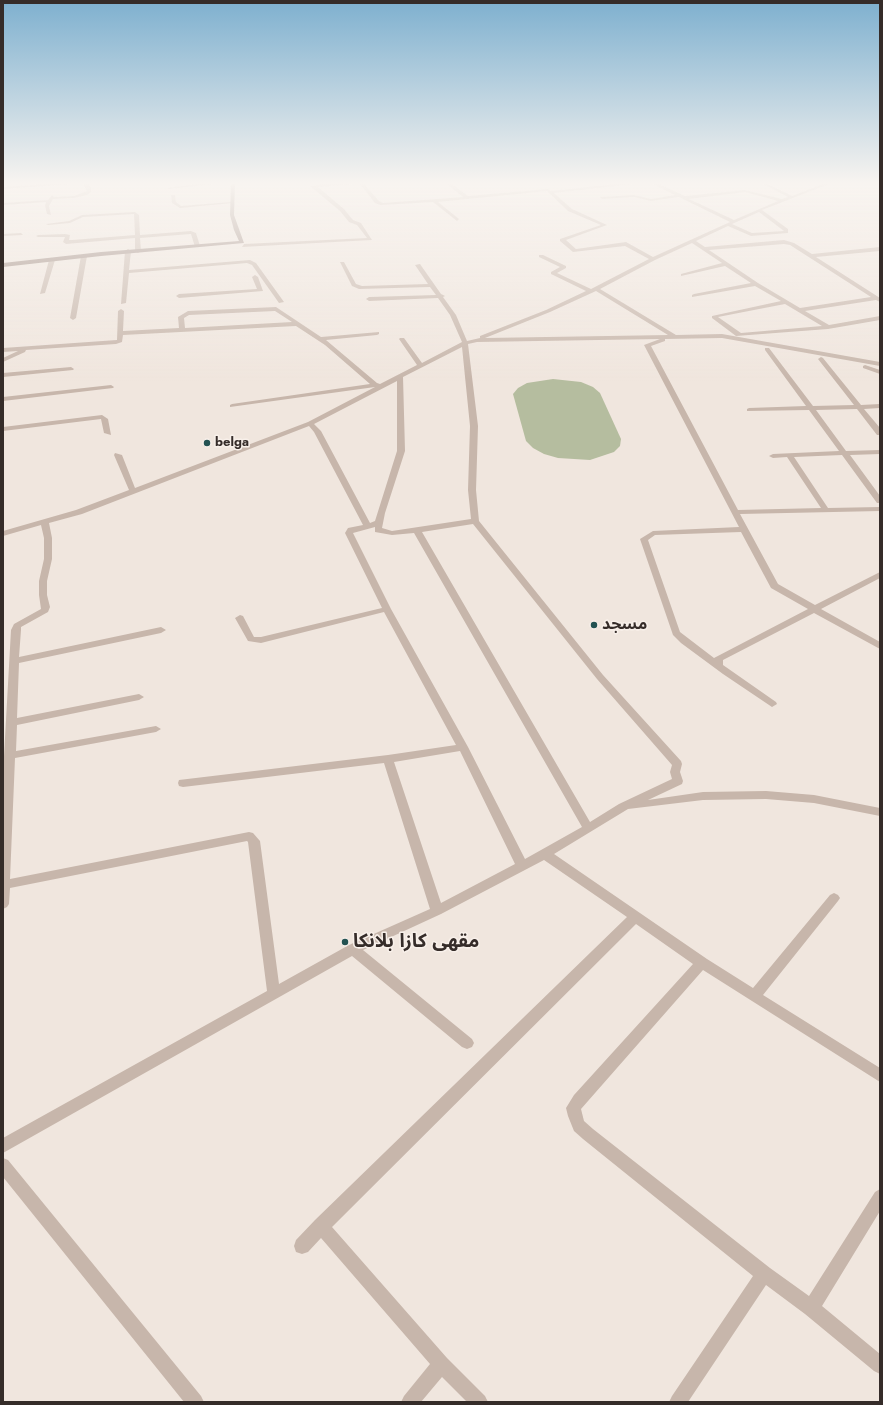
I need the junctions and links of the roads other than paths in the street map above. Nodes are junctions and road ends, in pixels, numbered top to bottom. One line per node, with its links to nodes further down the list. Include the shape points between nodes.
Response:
1 (155, 250): 10 (street)
2 (245, 250): 17 (street)
3 (573, 250): 4 (street)
4 (591, 250)
5 (634, 250): 15 (street)
6 (673, 250): 15 (street)
7 (705, 250): 20 (street)
8 (801, 250): 14 (street)
9 (874, 250): 14 (street)
10 (138, 251): 11 (street)
11 (128, 252): 12 (street); 22 (street)
12 (84, 256): 16 (street); 39 (street)
13 (541, 256): 27 (street, via 564,267 553,273)
14 (811, 256): 33 (street)
15 (653, 259): 26 (street)
16 (52, 260): 21 (street); 28 (street)
17 (248, 260): 22 (street); 29 (street, via 246,264 262,290); 34 (street, via 254,264)
18 (342, 263): 25 (street, via 354,285 361,288)
19 (418, 264): 25 (street)
20 (726, 264): 23 (street); 24 (street)
21 (3, 265)
22 (126, 272): 36 (street)
23 (683, 276)
24 (756, 284): 31 (street); 35 (street)
25 (432, 285): 30 (street)
26 (596, 289): 27 (street); 47 (street)
27 (590, 291): 51 (street)
28 (42, 293)
29 (179, 296)
30 (442, 296): 32 (street); 52 (street)
31 (694, 296)
32 (369, 299)
33 (878, 299): 38 (street)
34 (281, 302)
35 (785, 302): 38 (street); 46 (street, via 714,317)
36 (123, 303)
37 (121, 310): 44 (street)
38 (799, 310): 42 (street)
39 (73, 318)
40 (880, 318): 42 (street)
41 (296, 324): 43 (street); 43 (street, via 276,309 254,309 184,314 181,316); 49 (street)
42 (828, 326): 46 (street)
43 (182, 330): 44 (street)
44 (120, 333): 53 (street, via 120,341 112,343)
45 (377, 333): 49 (street)
46 (740, 335): 48 (street)
47 (674, 336): 48 (street); 51 (street)
48 (722, 336): 58 (street)
49 (320, 339): 64 (street)
50 (402, 339): 59 (street)
51 (477, 340): 52 (street)
52 (465, 343): 59 (street); 86 (street, via 474,426 472,490)
53 (26, 349): 55 (street); 57 (street)
54 (767, 349): 56 (street); 70 (street); 85 (street, via 717,340 664,340 647,345)
55 (3, 350)
56 (821, 359): 61 (street); 69 (street)
57 (3, 360)
58 (880, 364)
59 (420, 366): 63 (street)
60 (71, 369): 62 (street)
61 (880, 372)
62 (3, 375)
63 (400, 377): 64 (street); 88 (street, via 401,451)
64 (377, 385): 67 (street); 72 (street)
65 (111, 387): 66 (street)
66 (3, 399)
67 (232, 406)
68 (880, 406): 69 (street)
69 (860, 407): 70 (street); 75 (street)
70 (811, 408): 71 (street); 77 (street)
71 (749, 410)
72 (310, 423): 81 (street); 89 (street, via 317,431)
73 (3, 429): 74 (street, via 102,417 105,419)
74 (108, 433)
75 (880, 433)
76 (880, 452): 77 (street)
77 (844, 453): 79 (street); 82 (street)
78 (118, 455): 81 (street)
79 (789, 455): 80 (street); 84 (street)
80 (773, 456)
81 (133, 491): 87 (street)
82 (880, 501)
83 (880, 509): 84 (street)
84 (826, 510): 85 (street)
85 (735, 512): 90 (street)
86 (475, 521): 91 (street); 110 (street, via 600,677 677,764 675,772 678,781)
87 (44, 523): 92 (street); 99 (street, via 48,538 48,559 43,588 46,607 17,626)
88 (379, 523): 89 (street); 91 (street, via 378,530 385,533)
89 (368, 526): 94 (street, via 351,530 349,533)
90 (744, 529): 95 (street, via 774,586); 100 (street, via 653,533 644,539 676,633)
91 (417, 530): 112 (street)
92 (3, 534)
93 (880, 575): 95 (street)
94 (388, 609): 96 (street, via 261,640 251,639); 106 (street)
95 (814, 609): 98 (street); 100 (street, via 724,655 718,659)
96 (240, 618)
97 (161, 630): 99 (street)
98 (880, 646)
99 (14, 661): 103 (street)
100 (718, 666): 102 (street)
101 (139, 697): 103 (street)
102 (772, 704)
103 (11, 723): 105 (street)
104 (156, 729): 107 (street)
105 (7, 738): 107 (street)
106 (463, 748): 108 (street); 114 (street)
107 (9, 756): 115 (street)
108 (388, 759): 109 (street); 118 (street)
109 (183, 783)
110 (623, 807): 111 (street, via 703,796 766,795 814,799); 112 (street)
111 (880, 812)
112 (588, 828): 113 (street)
113 (545, 854): 114 (street); 119 (street)
114 (522, 866): 118 (street)
115 (4, 885): 117 (street); 122 (street, via 250,836 254,841)
116 (834, 898): 123 (street)
117 (3, 904)
118 (437, 911): 120 (street)
119 (635, 917): 121 (street); 129 (street)
120 (353, 949): 122 (street); 124 (street)
121 (702, 963): 123 (street); 131 (street, via 579,1100 574,1108 574,1116 579,1126 588,1134)
122 (274, 993): 126 (street)
123 (754, 996): 125 (street)
124 (467, 1043)
125 (880, 1076)
126 (3, 1146)
127 (3, 1165): 135 (street)
128 (880, 1197): 132 (street)
129 (321, 1226): 130 (street); 133 (street)
130 (302, 1246)
131 (764, 1274): 132 (street); 138 (street)
132 (811, 1308): 134 (street)
133 (441, 1364): 136 (street); 137 (street)
134 (880, 1365)
135 (192, 1401)
136 (410, 1402)
137 (479, 1402)
138 (678, 1402)

